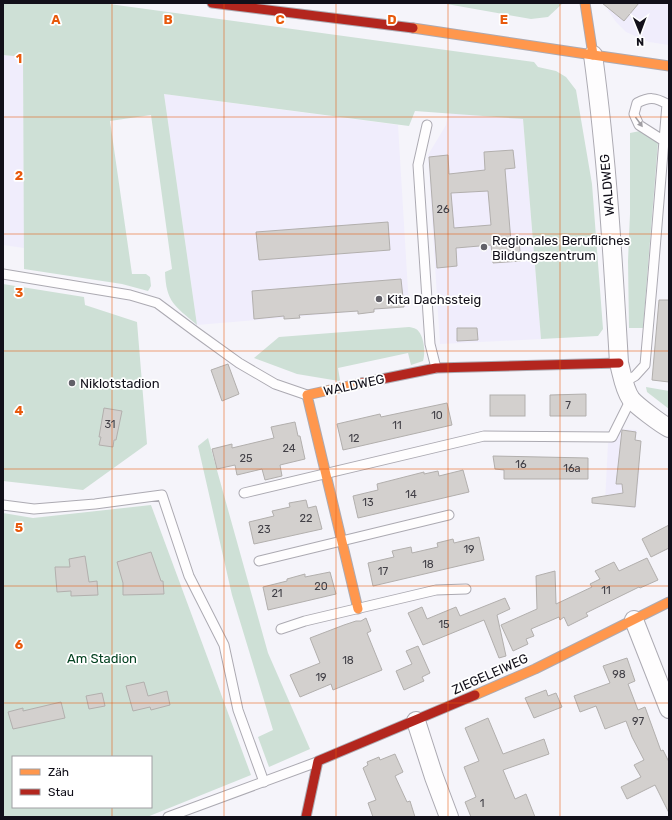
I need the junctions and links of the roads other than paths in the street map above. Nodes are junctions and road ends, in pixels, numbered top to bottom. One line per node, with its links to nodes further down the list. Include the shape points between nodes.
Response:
1 (212, 3): 3 (street)
2 (585, 3): 4 (street)
3 (260, 6): 4 (street)
4 (593, 55): 5 (street); 9 (street, WALDWEG, via 600,104)
5 (669, 66)
6 (427, 126): 10 (lane, via 418,166 430,344)
7 (664, 141): 7 (lane, one-way to 7, via 667,104 658,99 646,98 637,103 634,114 639,125); 11 (lane, via 645,365 635,376)
8 (3, 274): 12 (lane, via 130,294 157,303 239,363 276,384)
9 (619, 363): 10 (street, WALDWEG); 11 (street, WALDWEG)
10 (436, 368): 12 (street, WALDWEG)
11 (624, 382): 13 (street, WALDWEG)
12 (307, 395): 15 (street, WALDWEG)
13 (631, 399): 14 (street, WALDWEG); 15 (lane, via 612,437 484,436)
14 (669, 428)
15 (326, 473): 16 (lane); 19 (street, WALDWEG)
16 (244, 493)
17 (3, 505): 29 (lane, via 34,509 162,495 189,576 224,645 238,710)
18 (449, 515): 19 (lane)
19 (342, 541): 20 (lane); 23 (street, WALDWEG)
20 (259, 561)
21 (466, 590): 23 (lane, via 436,590)
22 (669, 602): 24 (street, ZIEGELEIWEG)
23 (358, 608): 25 (lane)
24 (634, 620): 26 (street); 27 (street, ZIEGELEIWEG, via 535,669)
25 (281, 629)
26 (669, 709)
27 (416, 721): 28 (street, ZIEGELEIWEG); 32 (street)
28 (318, 762): 29 (lane); 31 (street)
29 (264, 782): 30 (lane)
30 (168, 817)
31 (306, 817)
32 (449, 817)

